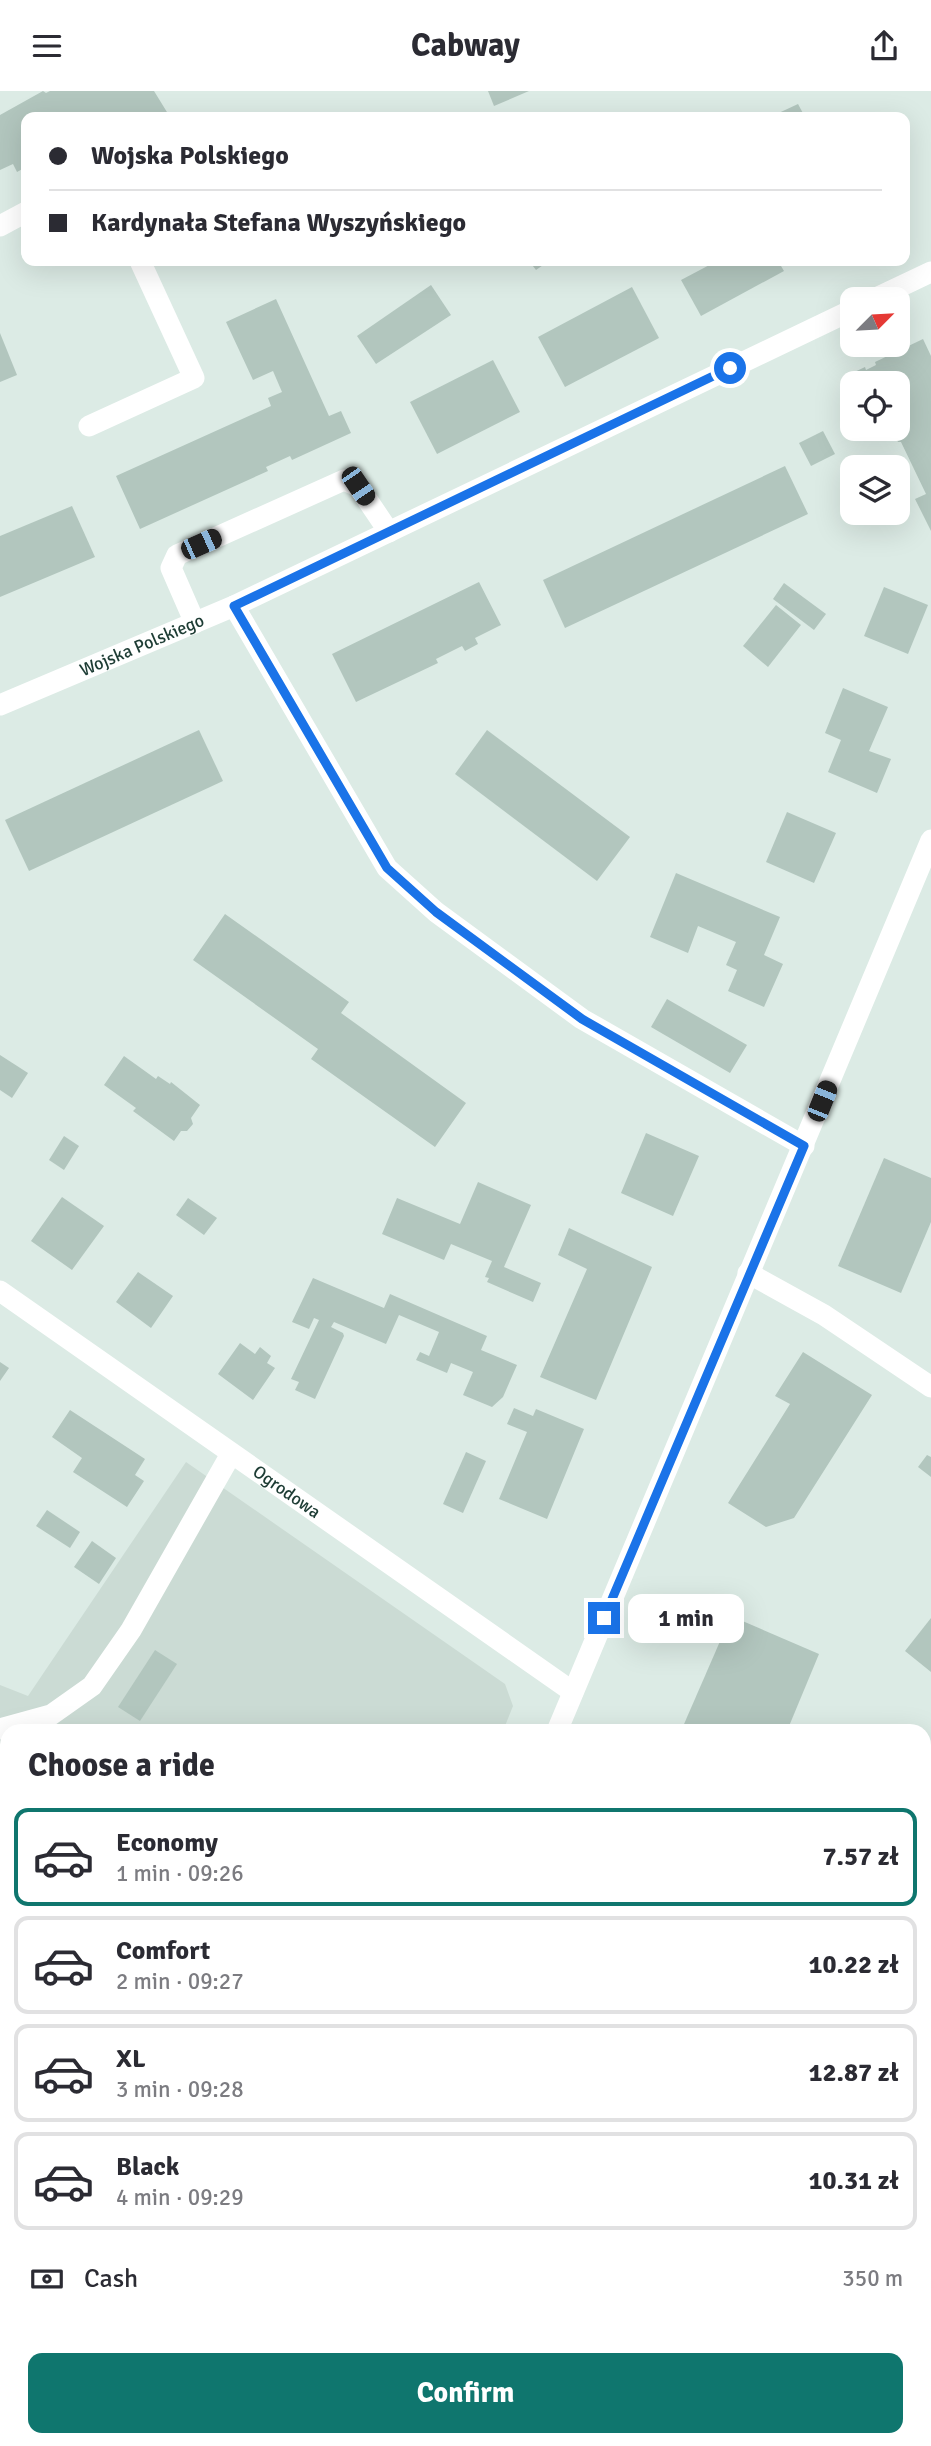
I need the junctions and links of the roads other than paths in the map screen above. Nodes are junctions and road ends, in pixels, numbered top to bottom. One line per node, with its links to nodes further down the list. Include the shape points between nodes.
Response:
1 (21, 215): 2 (street)
2 (0, 226)
3 (142, 266): 7 (street, via 194,378)
4 (931, 272): 5 (street)
5 (899, 287)
6 (840, 316): 8 (street, Wojska Polskiego)
7 (89, 426)
8 (389, 532): 9 (street, Wojska Polskiego); 10 (street, via 358,486 344,480 177,555 170,568)
9 (234, 606): 10 (street, Wojska Polskiego); 13 (street, via 387,868 436,912 582,1019)
10 (195, 623): 11 (street, Wojska Polskiego)
11 (0, 705)
12 (931, 840): 13 (street)
13 (804, 1146): 14 (street)
14 (748, 1273): 16 (street, via 824,1315); 18 (street)
15 (0, 1291): 17 (street, Ogrodowa)
16 (931, 1387)
17 (231, 1454): 18 (street, Ogrodowa); 19 (street, via 131,1630 92,1686 51,1715)
18 (573, 1692): 20 (street)
19 (18, 1724)
20 (559, 1724)

